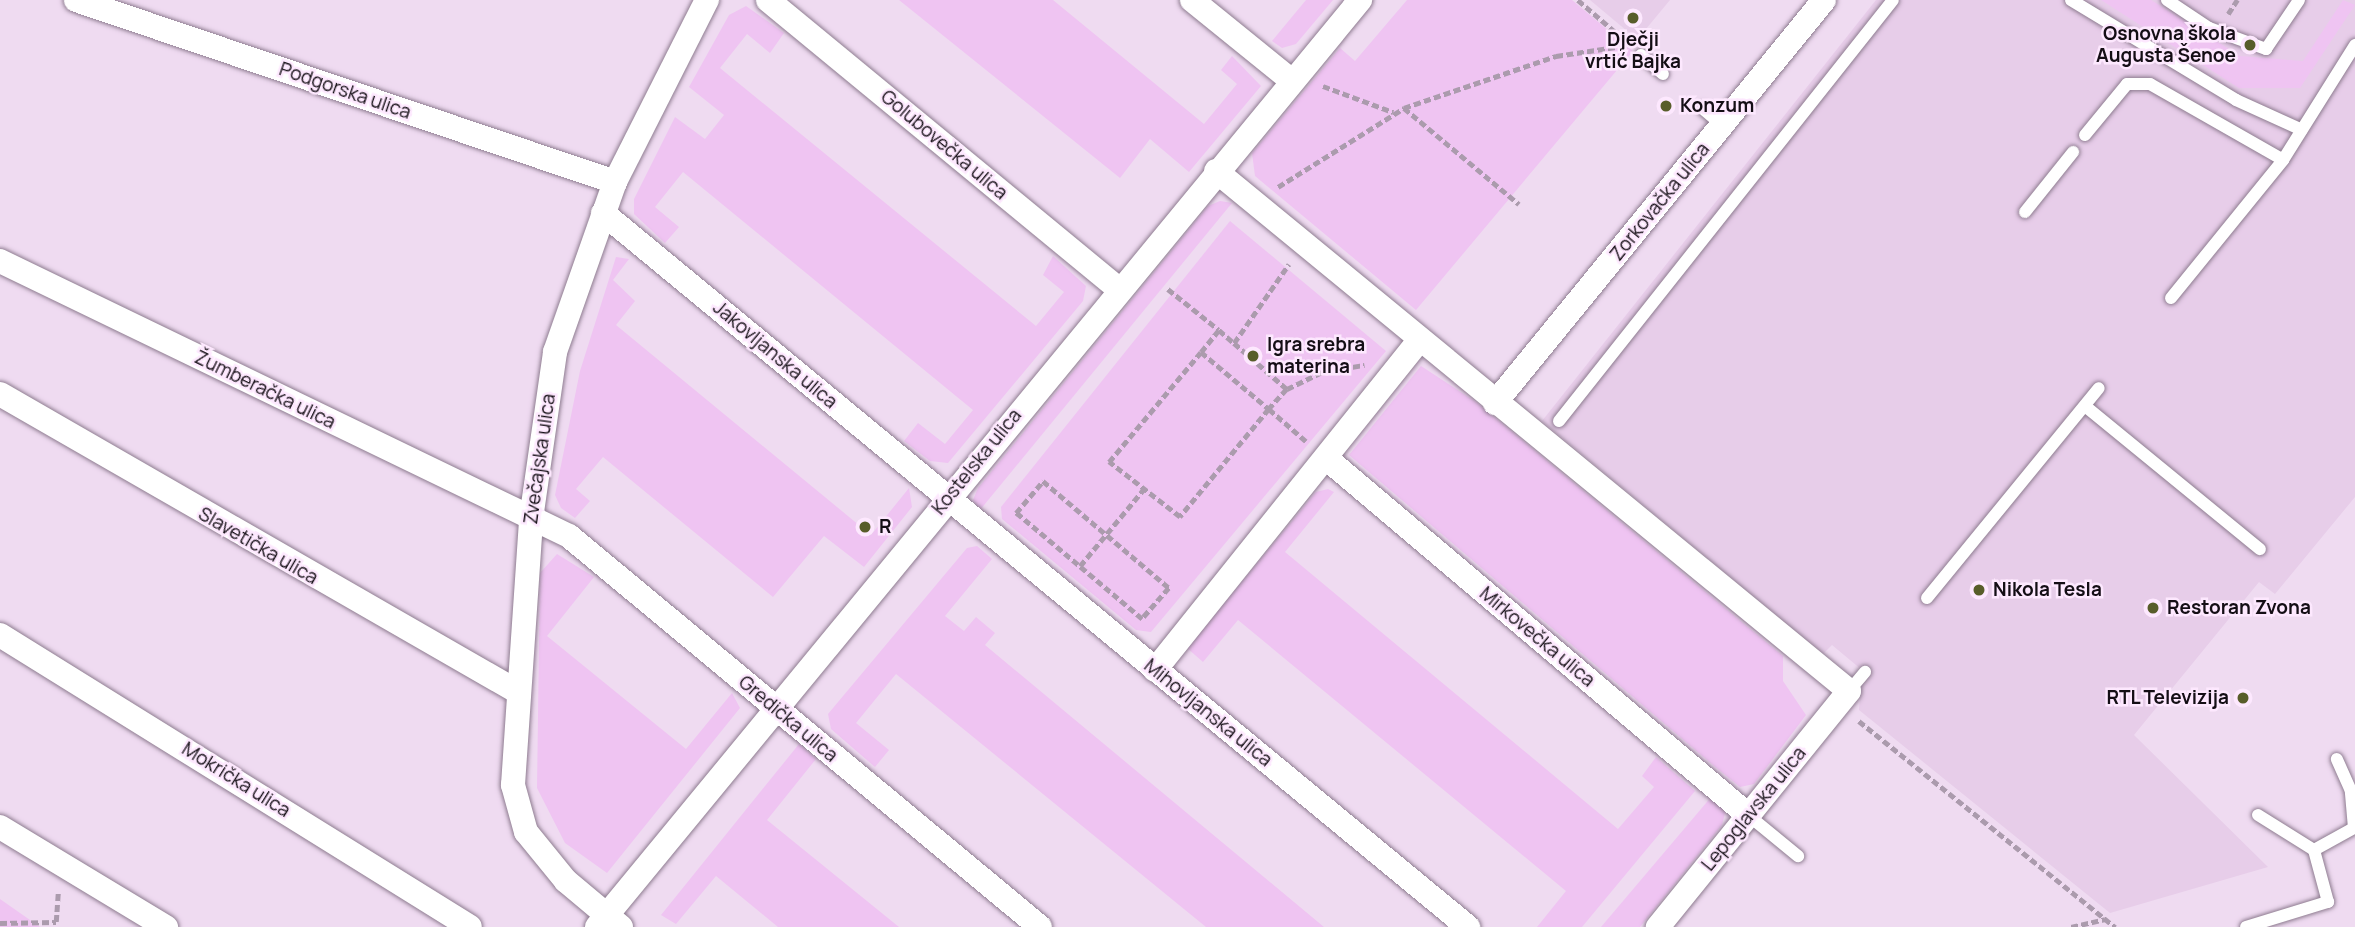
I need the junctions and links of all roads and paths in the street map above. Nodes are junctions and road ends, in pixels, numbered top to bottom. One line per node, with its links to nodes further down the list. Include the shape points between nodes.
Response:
1 (76, 0): 26 (street, Podgorska ulica)
2 (707, 0): 26 (street, Zvečajska ulica)
3 (768, 0): 33 (street, Golubovečka ulica)
4 (1192, 0): 16 (street)
5 (1360, 0): 16 (street, Kostelska ulica)
6 (1578, 0): 12 (path)
7 (1824, 0): 20 (street, Zorkovačka ulica)
8 (1893, 0): 47 (lane)
9 (2071, 0): 21 (lane, via 2236,100)
10 (2167, 0): 11 (lane, via 2209,28 2266,49)
11 (2299, 0)
12 (1630, 45): 14 (path); 17 (path, via 1556,56)
13 (2355, 45): 21 (lane)
14 (1641, 55): 15 (lane)
15 (1663, 74)
16 (1296, 77): 19 (path); 25 (street, Kostelska ulica)
17 (1404, 108): 19 (path); 28 (path)
18 (1703, 108): 20 (lane)
19 (1394, 113): 27 (path)
20 (1722, 125): 44 (street, Zorkovačka ulica)
21 (2302, 130): 24 (lane)
22 (2085, 135): 24 (lane, via 2127,84 2150,84)
23 (2073, 152): 29 (lane)
24 (2283, 160): 35 (lane)
25 (1216, 171): 31 (street); 33 (street, Kostelska ulica)
26 (615, 181): 30 (street, Zvečajska ulica)
27 (1266, 195)
28 (1519, 204)
29 (2025, 212)
30 (603, 213): 50 (street, Jakovljanska ulica); 51 (street, Zvečajska ulica, via 555,352)
31 (1302, 242): 37 (street); 38 (path, via 1270,298)
32 (0, 261): 51 (street, Žumberačka ulica)
33 (1119, 289): 50 (street, Kostelska ulica)
34 (1168, 289): 36 (path)
35 (2171, 298)
36 (1219, 330): 38 (path); 39 (path)
37 (1419, 341): 40 (street); 44 (street)
38 (1234, 343): 42 (path)
39 (1200, 352): 46 (path); 49 (path, via 1109,462)
40 (1388, 381): 42 (path, via 1367,365 1322,372); 48 (street)
41 (2099, 388): 45 (lane)
42 (1287, 389): 46 (path)
43 (0, 394): 61 (street, Slavetička ulica)
44 (1495, 403): 60 (street)
45 (2085, 406): 53 (lane); 56 (lane)
46 (1269, 409): 48 (path); 49 (path, via 1180,517)
47 (1559, 421)
48 (1326, 458): 58 (street); 65 (street, Mirkovečka ulica)
49 (1144, 489): 52 (path)
50 (948, 498): 55 (street, Mihovljanska ulica); 62 (street, Kostelska ulica)
51 (531, 519): 61 (street, Zvečajska ulica); 62 (street, Gredička ulica, via 569,536)
52 (1106, 535): 54 (path); 54 (path, via 1170,588 1143,619); 54 (path, via 1043,481 1016,513)
53 (2260, 549)
54 (1080, 567): 55 (path)
55 (1060, 591): 58 (street, Mihovljanska ulica)
56 (1927, 598)
57 (0, 635): 75 (street, Mokrička ulica)
58 (1155, 670): 77 (street, Mihovljanska ulica)
59 (1865, 672): 60 (lane)
60 (1849, 691): 65 (street, Lepoglavska ulica)
61 (518, 692): 73 (street, Zvečajska ulica, via 513,785 526,832)
62 (775, 708): 73 (street, Kostelska ulica); 76 (street, Gredička ulica)
63 (1863, 726): 71 (path)
64 (2337, 759): 68 (lane, via 2351,791 2354,828)
65 (1748, 815): 69 (lane); 78 (street, Lepoglavska ulica)
66 (2258, 815): 68 (lane)
67 (0, 827): 74 (street)
68 (2314, 850): 81 (lane, via 2328,902)
69 (1798, 856)
70 (58, 893): 72 (path, via 56,922)
71 (2105, 919): 79 (path); 80 (path)
72 (0, 923)
73 (608, 923)
74 (166, 927)
75 (470, 927)
76 (1040, 927)
77 (1468, 927)
78 (1658, 927)
79 (2071, 927)
80 (2115, 927)
81 (2246, 927)

